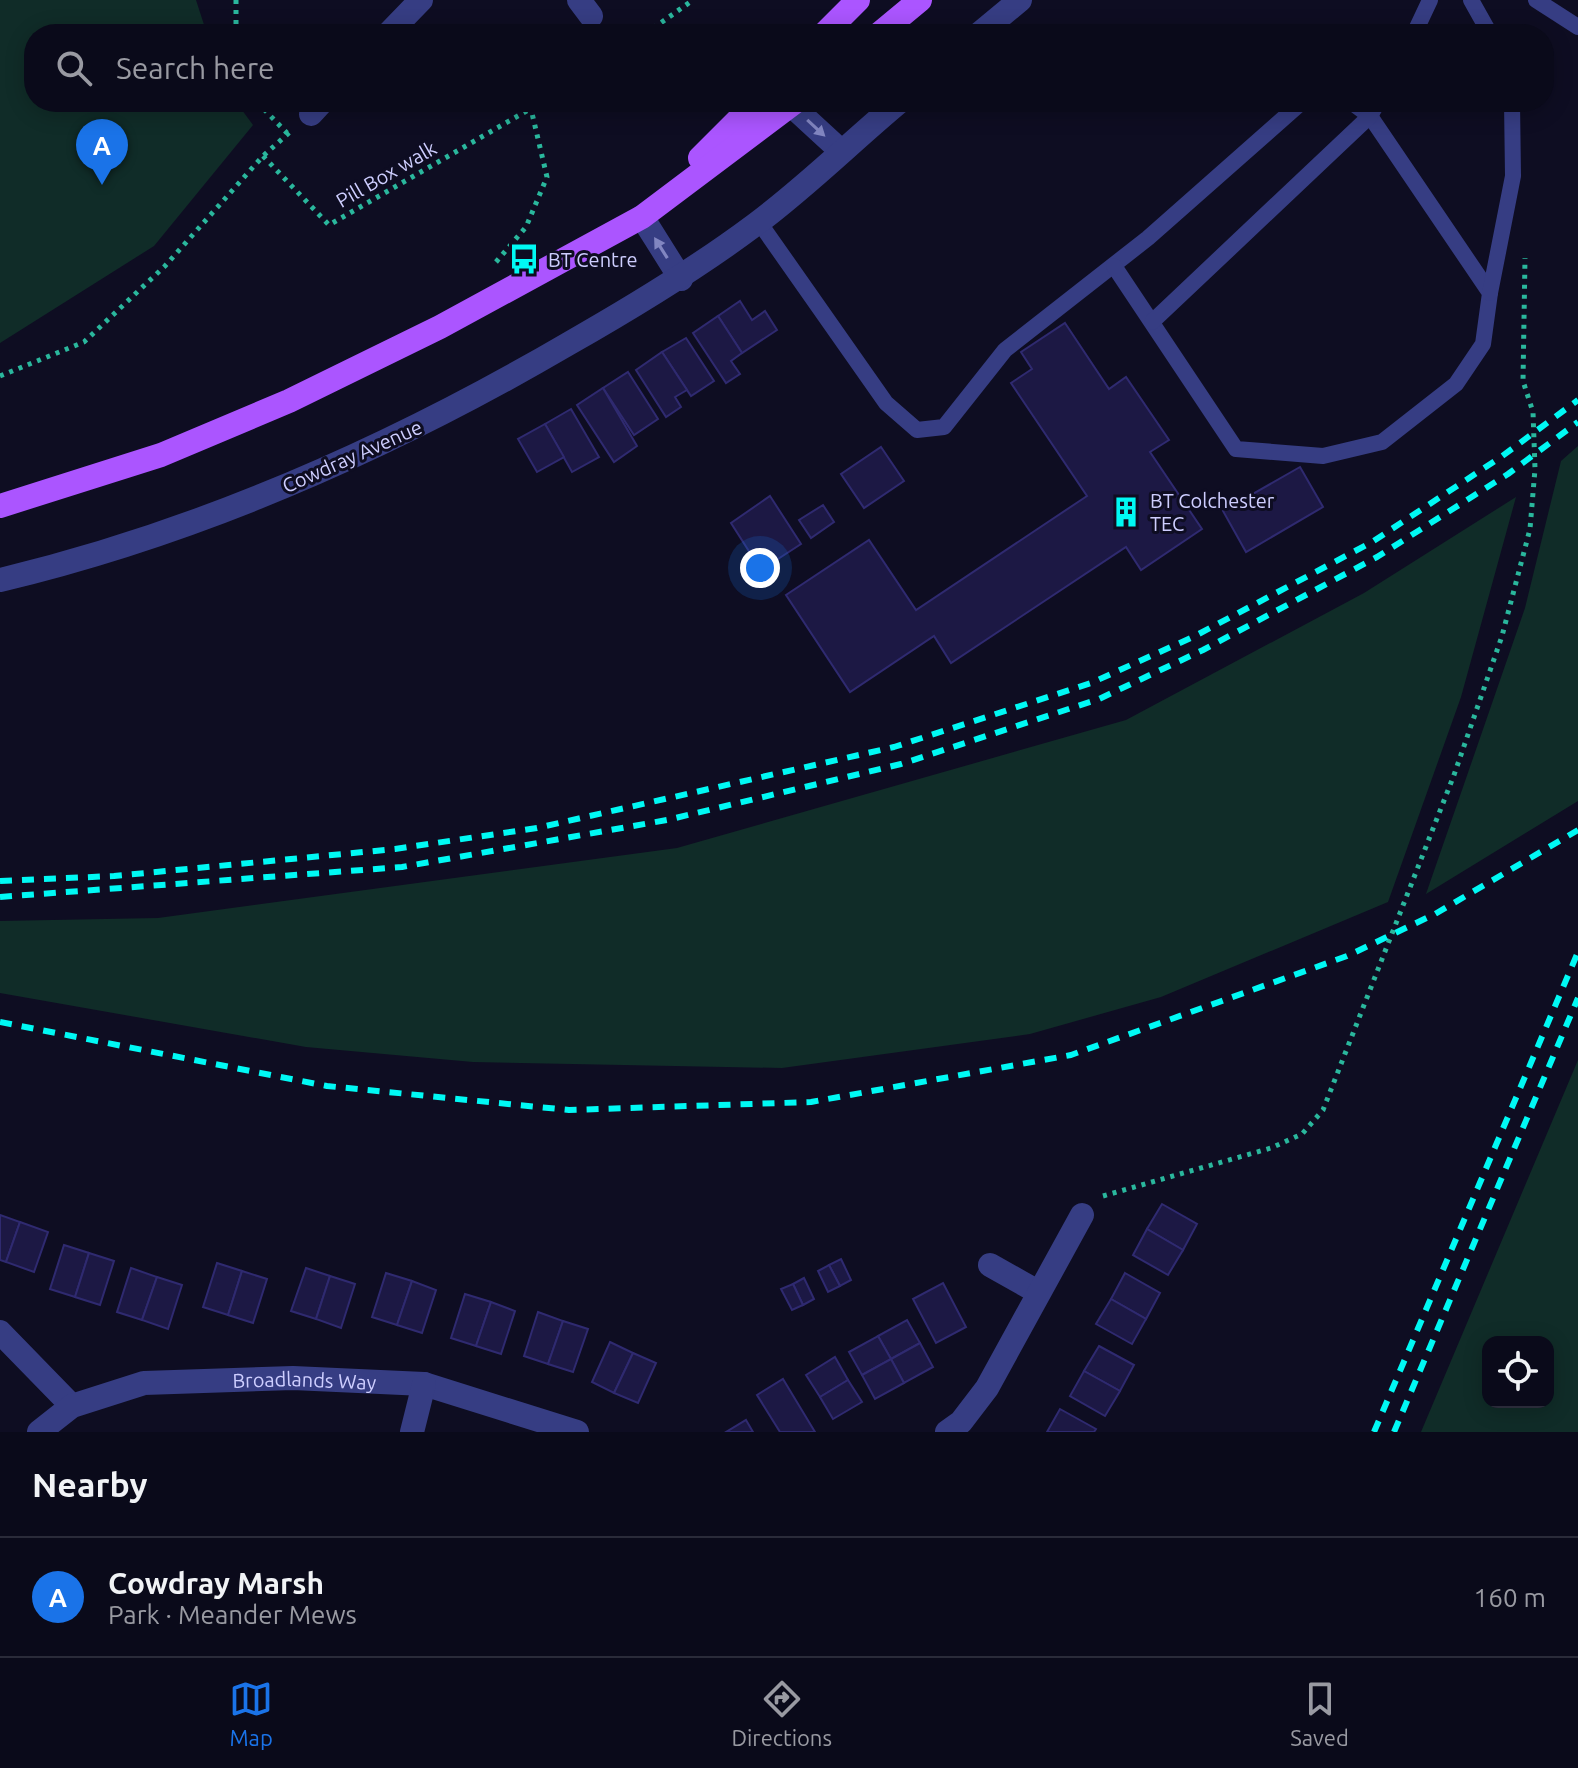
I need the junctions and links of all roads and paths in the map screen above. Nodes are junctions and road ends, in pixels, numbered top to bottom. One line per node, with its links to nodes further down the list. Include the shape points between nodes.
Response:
1 (236, 0): 10 (path)
2 (421, 0): 11 (street)
3 (693, 0): 12 (path)
4 (858, 0): 13 (main road)
5 (920, 0): 14 (main road)
6 (1020, 0): 15 (street)
7 (1430, 0): 16 (lane)
8 (1471, 0): 17 (lane)
9 (1536, 0): 18 (lane)
10 (236, 24)
11 (398, 24)
12 (659, 24)
13 (834, 24)
14 (891, 24)
15 (991, 24)
16 (1419, 24)
17 (1484, 24)
18 (1578, 27)
19 (267, 112): 31 (path)
20 (312, 112): 31 (path)
21 (526, 112): 33 (path, Pill Box walk, via 329,225)
22 (532, 112): 38 (path, via 547,177 526,227)
23 (746, 112): 34 (main road)
24 (782, 112): 34 (main road)
25 (801, 112): 32 (street, one-way to 32)
26 (887, 112): 32 (street, Cowdray Avenue)
27 (1291, 112): 37 (lane)
28 (1371, 112): 41 (lane)
29 (1376, 112): 40 (lane)
30 (1512, 112): 40 (lane, via 1513,176)
31 (288, 134): 33 (path)
32 (841, 151): 35 (street, Cowdray Avenue)
33 (263, 156): 42 (path, via 165,266 84,342)
34 (642, 217): 39 (street, one-way to 34); 43 (main road, via 537,277 289,401 161,455)
35 (759, 222): 37 (lane, via 886,403 917,430 944,427 1005,350); 39 (street, Cowdray Avenue)
36 (1526, 249): 45 (path, via 1523,381 1533,412 1535,469 1530,529 1502,636 1454,775 1323,1110 1302,1134 1271,1148 1090,1200)
37 (1114, 266): 41 (lane)
38 (488, 271)
39 (681, 279): 44 (street, Cowdray Avenue, via 466,403 314,475 177,530)
40 (1490, 293): 41 (lane, via 1483,344 1456,384 1382,442 1323,456 1236,449)
41 (1152, 322)
42 (0, 376)
43 (0, 506)
44 (0, 580)
45 (1082, 1215): 47 (street)
46 (990, 1265): 47 (street)
47 (1038, 1292): 54 (street, via 987,1388)
48 (0, 1332): 50 (street)
49 (424, 1384): 50 (street, Broadlands Way, via 293,1378 144,1383); 52 (street); 53 (street, Broadlands Way)
50 (72, 1406): 51 (street, Broadlands Way)
51 (39, 1432)
52 (412, 1432)
53 (577, 1432)
54 (947, 1432)

